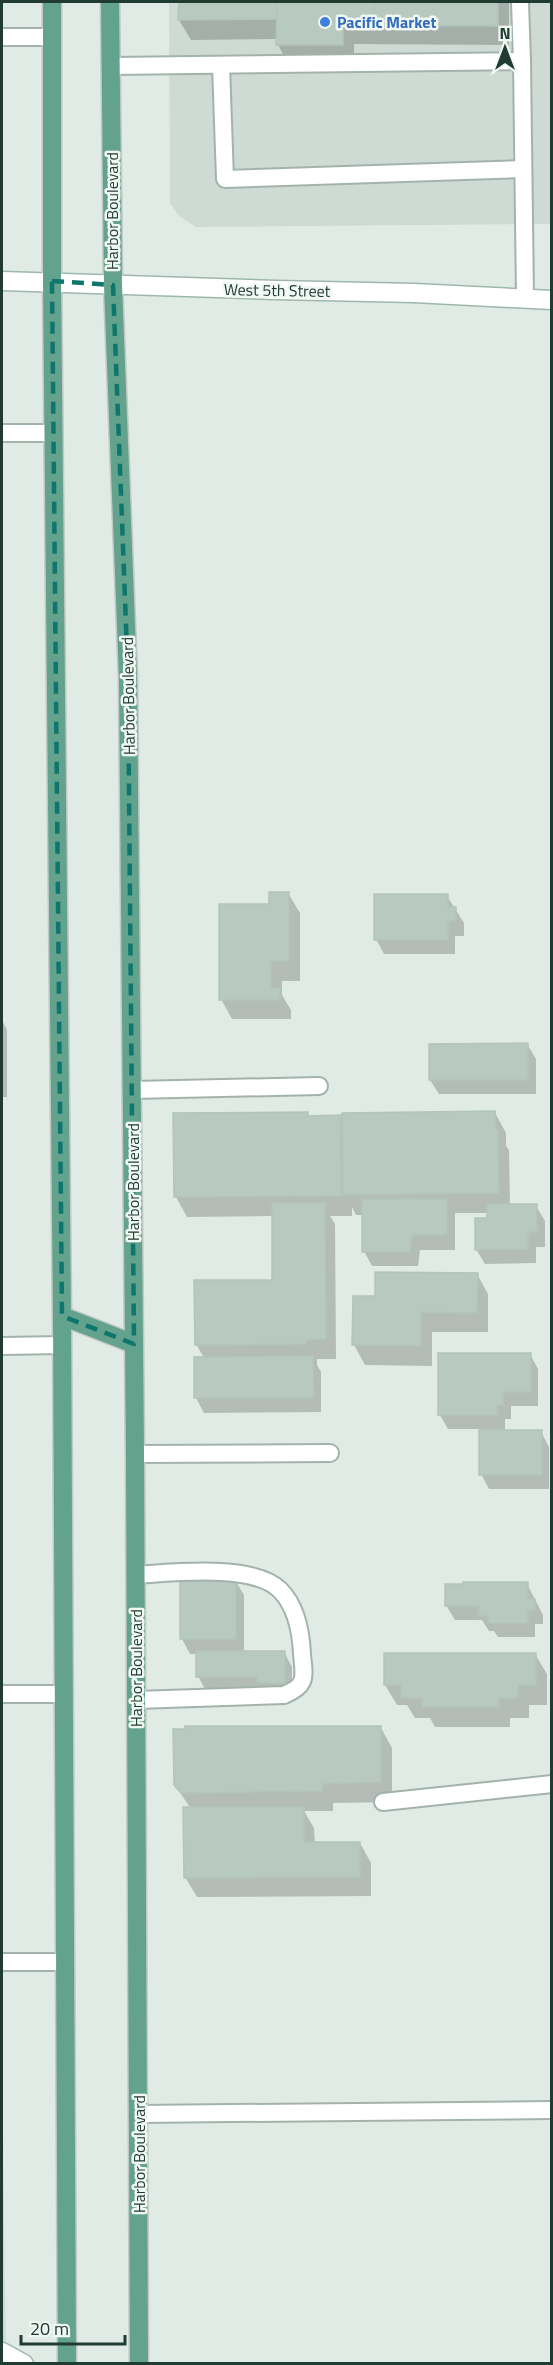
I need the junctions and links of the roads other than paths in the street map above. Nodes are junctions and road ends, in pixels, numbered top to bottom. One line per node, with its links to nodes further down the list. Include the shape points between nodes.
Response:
1 (52, 2): 5 (main road)
2 (110, 2): 8 (main road, Harbor Boulevard)
3 (520, 2): 6 (lane)
4 (2, 37): 5 (lane)
5 (52, 37): 11 (main road)
6 (522, 60): 7 (lane); 9 (lane)
7 (221, 64): 8 (lane); 9 (lane, via 225,179)
8 (111, 66): 12 (main road, Harbor Boulevard)
9 (524, 170): 13 (lane)
10 (2, 281): 11 (street, West 5th Street)
11 (52, 281): 12 (street, West 5th Street); 15 (main road)
12 (113, 285): 13 (street, West 5th Street); 18 (main road, Harbor Boulevard, via 128,678)
13 (525, 298): 14 (street, West 5th Street)
14 (552, 300)
15 (54, 432): 16 (lane); 19 (main road)
16 (2, 433)
17 (319, 1086): 18 (lane)
18 (132, 1090): 20 (main road, Harbor Boulevard)
19 (62, 1316): 20 (main road); 21 (main road)
20 (134, 1344): 24 (main road, Harbor Boulevard)
21 (62, 1345): 22 (lane); 27 (main road)
22 (2, 1346)
23 (330, 1453): 24 (lane)
24 (135, 1454): 25 (main road, Harbor Boulevard)
25 (135, 1575): 28 (main road, Harbor Boulevard); 28 (lane, via 232,1572 256,1576 279,1589 291,1607 301,1635 304,1678 298,1689 284,1695)
26 (2, 1694): 27 (lane)
27 (63, 1694): 32 (main road)
28 (136, 1700): 34 (main road, Harbor Boulevard)
29 (552, 1784): 30 (lane)
30 (383, 1802)
31 (2, 1962): 32 (lane)
32 (64, 1962): 37 (main road)
33 (552, 2110): 34 (lane)
34 (138, 2114): 38 (main road, Harbor Boulevard)
35 (2, 2352): 36 (street)
36 (24, 2364)
37 (67, 2364)
38 (139, 2364)

